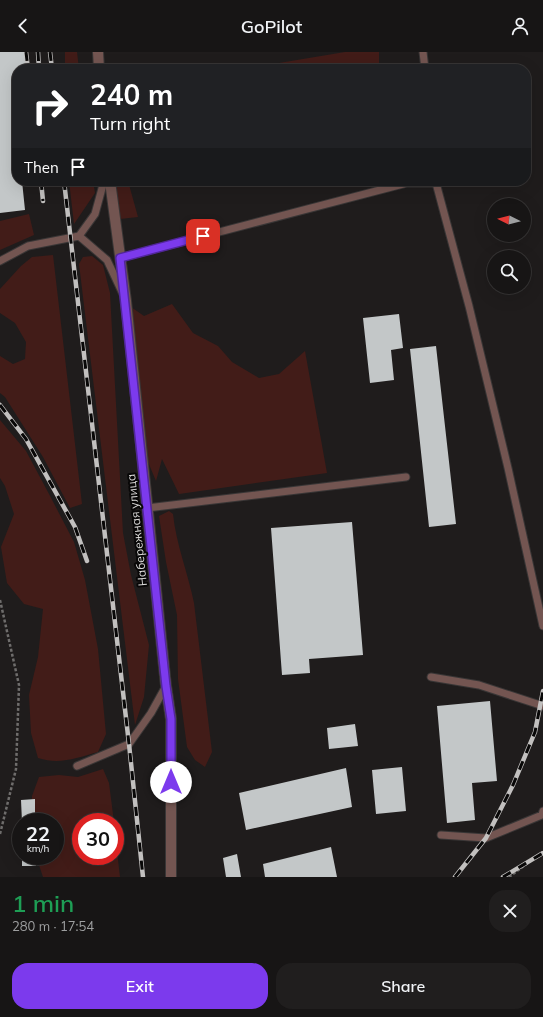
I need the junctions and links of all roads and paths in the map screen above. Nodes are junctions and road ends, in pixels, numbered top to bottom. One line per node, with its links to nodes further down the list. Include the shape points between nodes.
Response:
1 (98, 52): 3 (street)
2 (423, 52): 4 (lane)
3 (99, 64)
4 (424, 64)
5 (103, 186): 9 (lane, via 95,214)
6 (111, 186): 10 (street, Набережная улица)
7 (392, 186): 10 (lane)
8 (437, 186): 16 (lane, via 469,306)
9 (79, 236): 11 (lane, via 28,246); 12 (lane, via 107,260)
10 (120, 258): 12 (street, Набережная улица)
11 (0, 260)
12 (126, 301): 14 (street, Набережная улица)
13 (406, 477): 14 (lane)
14 (147, 508): 18 (street, Набережная улица)
15 (0, 600): 22 (path, via 19,685 16,769)
16 (543, 626)
17 (431, 677): 19 (lane, via 479,686)
18 (166, 686): 20 (lane, via 152,713 129,744); 25 (street, Набережная улица, via 171,719)
19 (543, 706)
20 (77, 766)
21 (543, 814): 23 (lane, via 486,838)
22 (0, 834)
23 (442, 835)
24 (532, 860): 26 (path)
25 (171, 877)
26 (509, 877)

